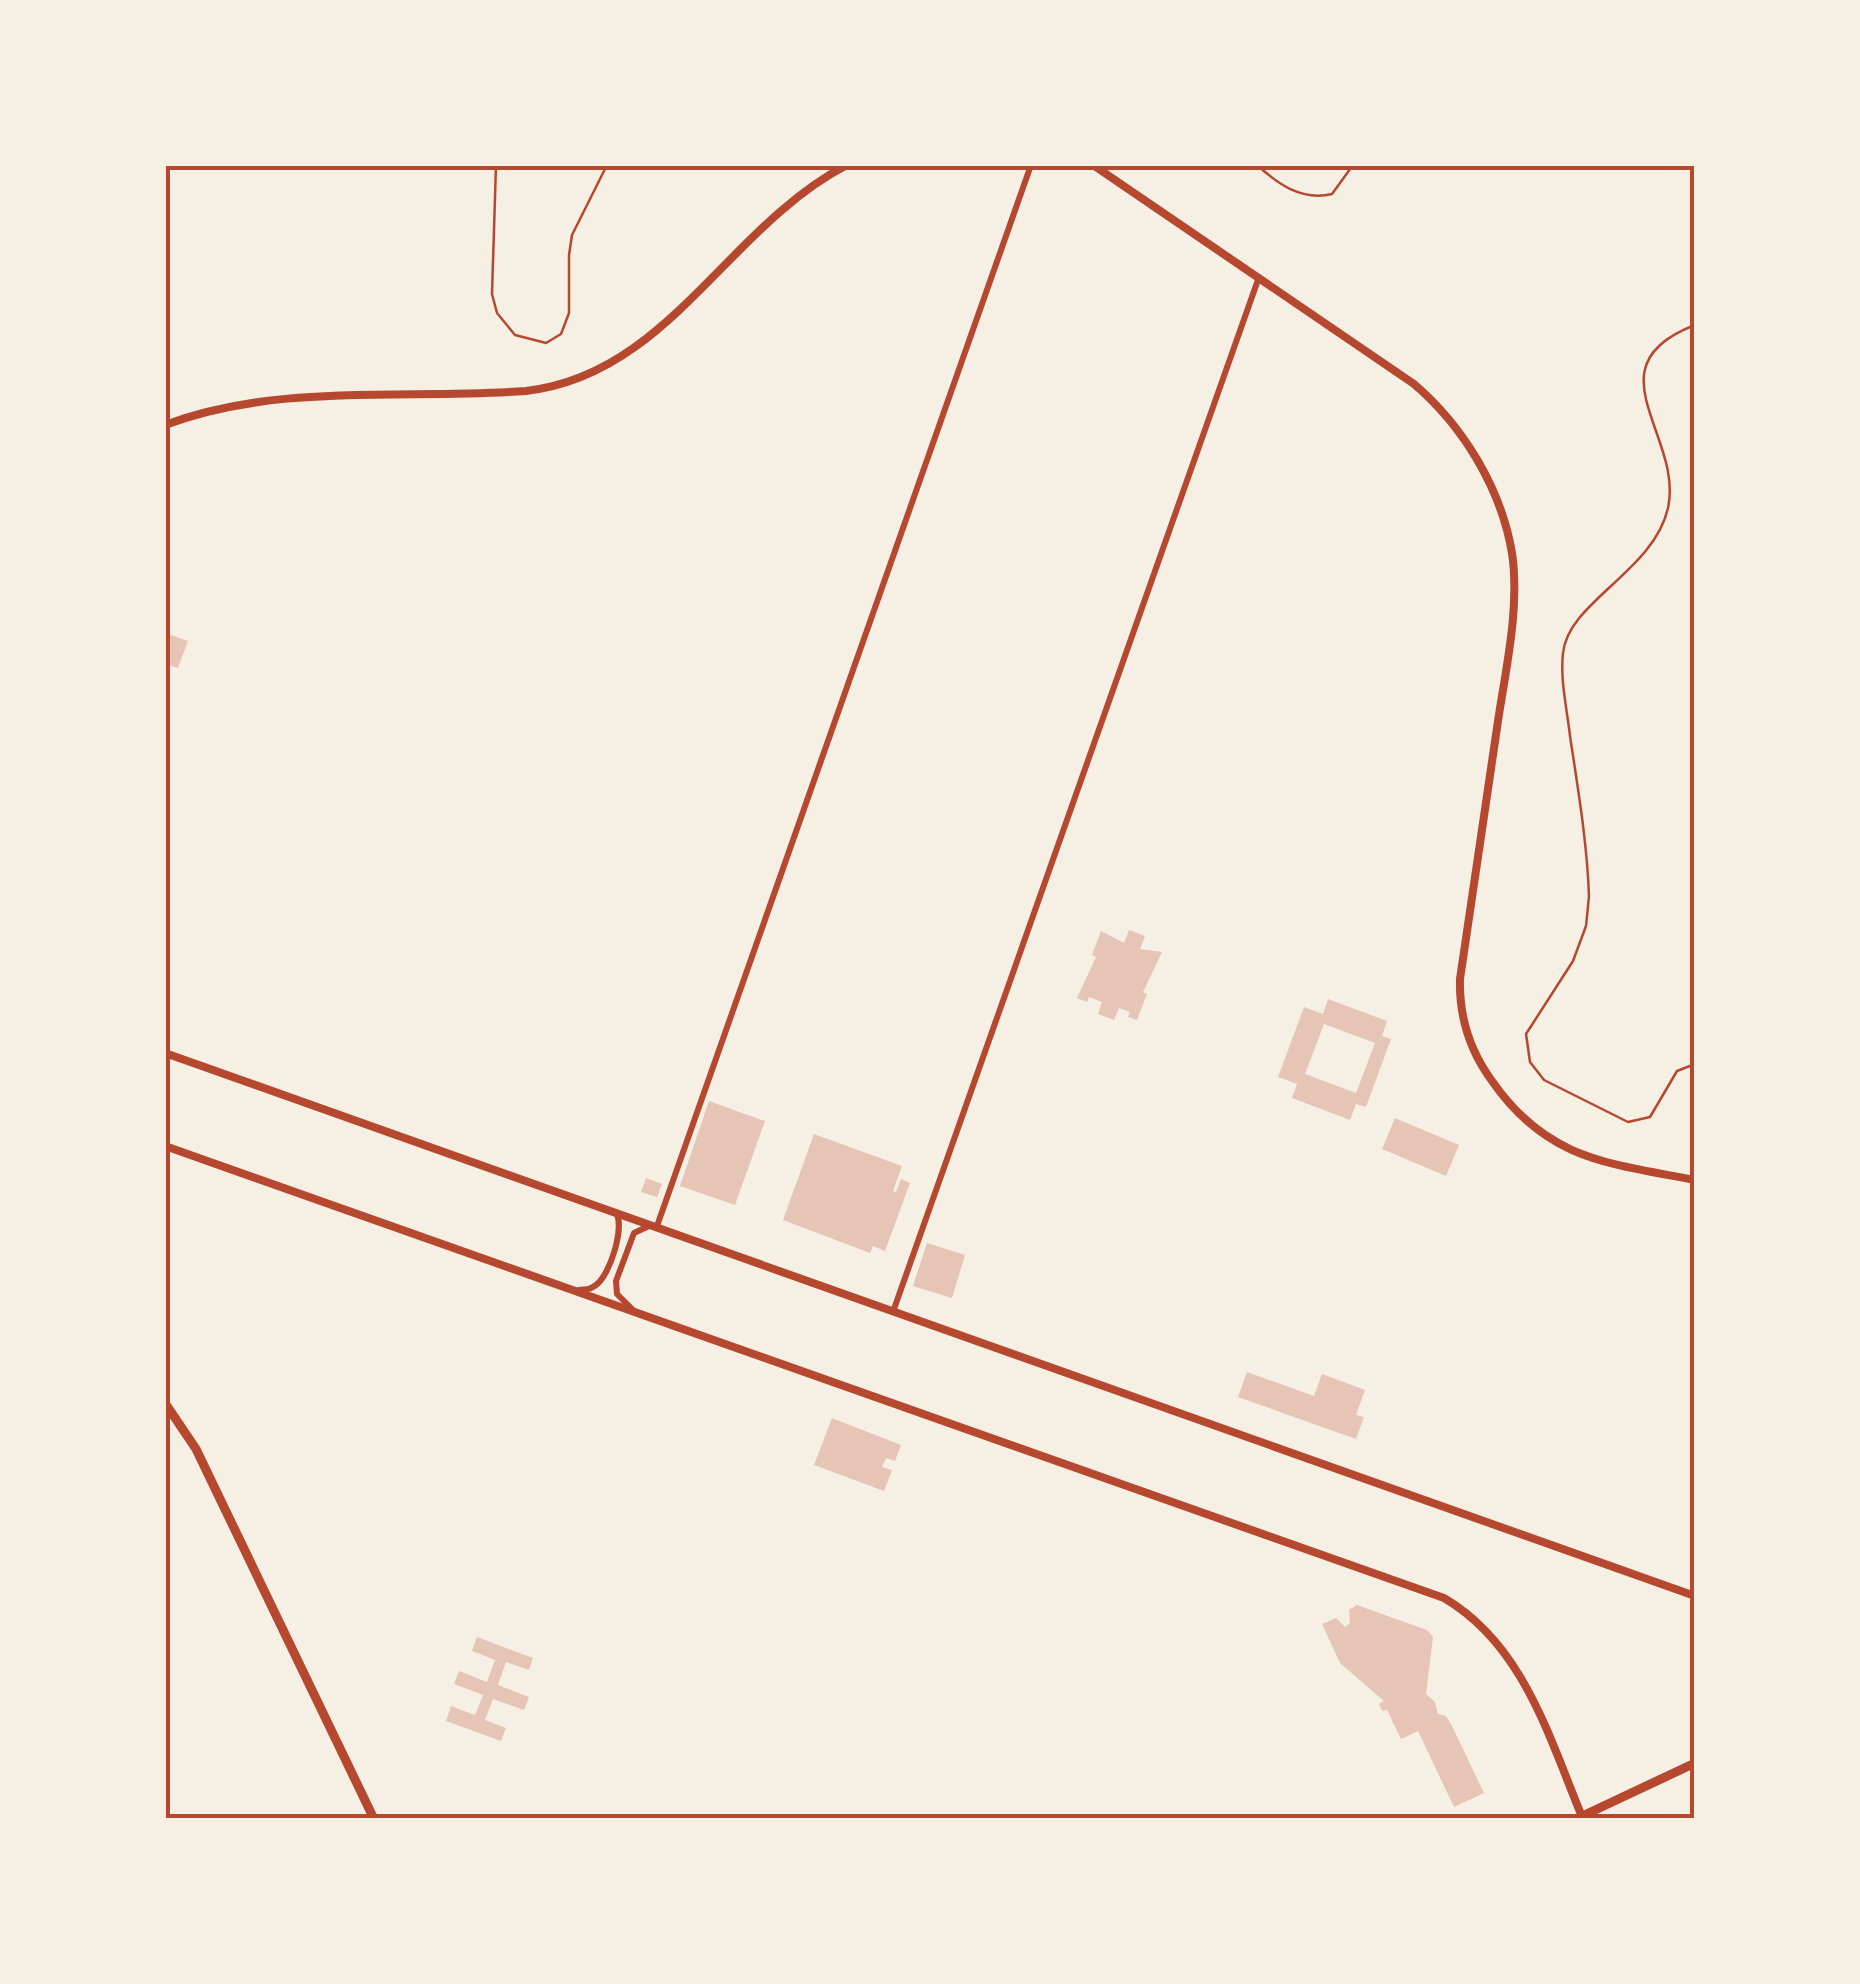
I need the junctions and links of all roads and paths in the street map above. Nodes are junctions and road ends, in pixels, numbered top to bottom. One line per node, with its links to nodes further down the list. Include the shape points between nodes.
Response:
1 (496, 165): 2 (path, via 492,294 504,324 546,343 566,325 572,235)
2 (607, 165)
3 (846, 165): 10 (street, via 772,217 660,329 597,372 526,391 252,402)
4 (1031, 165): 16 (street)
5 (1093, 165): 8 (street)
6 (1257, 165): 7 (path, via 1311,197 1332,194)
7 (1352, 165)
8 (1259, 276): 14 (street, via 1432,399 1469,446 1509,538 1509,645 1460,979 1462,1020 1478,1060 1515,1112 1558,1145); 18 (street)
9 (1695, 325): 12 (path, via 1660,342 1644,372 1648,412 1671,475 1664,524 1647,553 1580,618 1563,647 1589,896 1574,961 1526,1034 1530,1062 1544,1080 1628,1122 1650,1117 1677,1071)
10 (165, 425)
11 (165, 1052): 15 (street)
12 (1695, 1064)
13 (165, 1146): 17 (street)
14 (1695, 1180)
15 (608, 1208): 16 (street); 17 (street, via 622,1224 605,1274 590,1288)
16 (656, 1225): 18 (street); 19 (street, via 634,1233 616,1281 617,1294)
17 (568, 1288): 19 (street)
18 (894, 1309): 21 (street)
19 (635, 1312): 23 (street, via 1444,1598 1508,1655)
20 (165, 1402): 24 (main road, via 196,1448)
21 (1695, 1596)
22 (1695, 1763): 23 (main road)
23 (1580, 1818)
24 (374, 1819)

